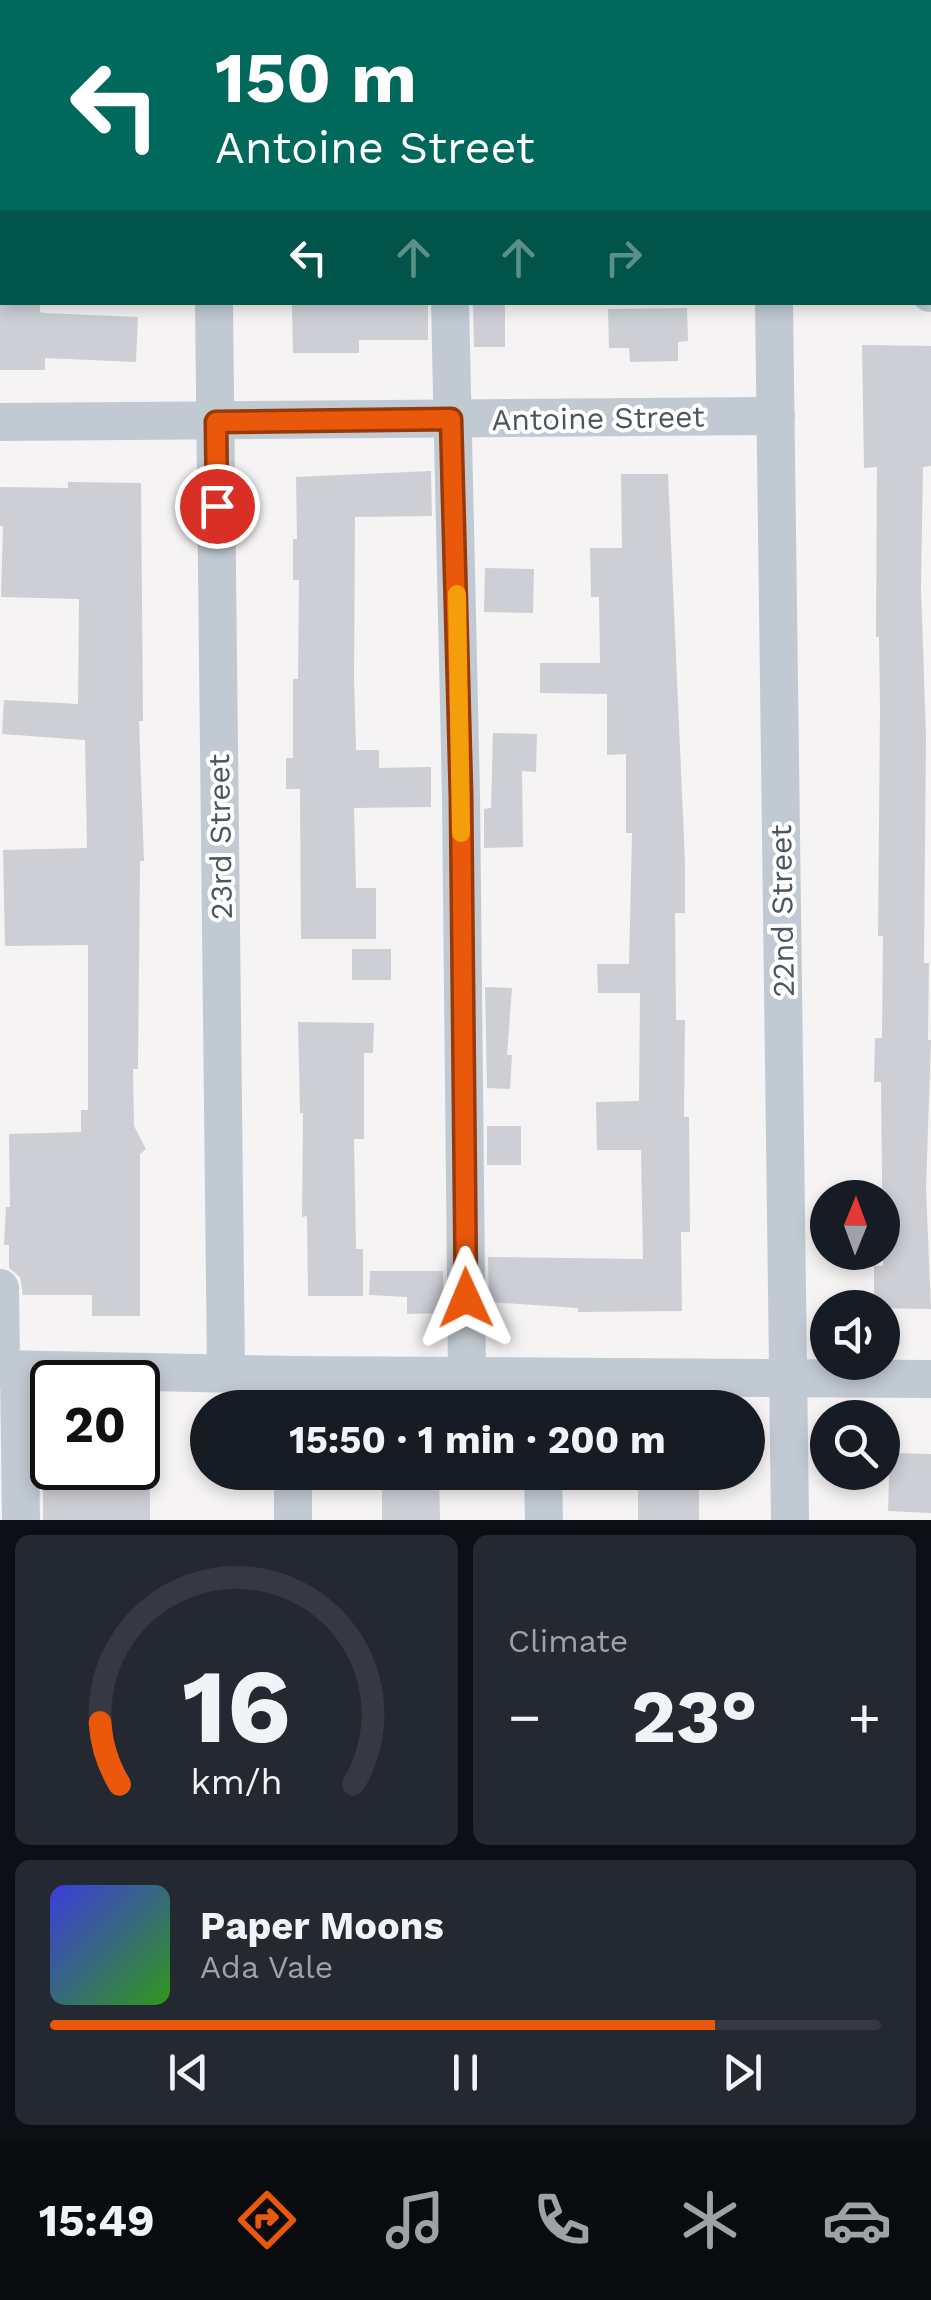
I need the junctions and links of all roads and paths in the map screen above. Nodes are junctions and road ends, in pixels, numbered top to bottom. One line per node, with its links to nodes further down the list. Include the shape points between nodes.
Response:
1 (214, 305): 7 (street, 23rd Street)
2 (450, 305): 5 (street)
3 (774, 305): 4 (street, 22nd Street)
4 (776, 416): 5 (street, Antoine Street); 12 (street, 22nd Street)
5 (451, 419): 7 (street, Antoine Street); 11 (street)
6 (0, 422): 7 (street, Antoine Street)
7 (216, 422): 10 (street, 23rd Street)
8 (0, 1288): 9 (street)
9 (7, 1370): 10 (street); 20 (street)
10 (226, 1372): 14 (street)
11 (467, 1376): 15 (street); 16 (street)
12 (788, 1378): 13 (street); 17 (street); 23 (street, 22nd Street)
13 (931, 1378)
14 (289, 1390)
15 (305, 1390)
16 (534, 1390)
17 (578, 1390)
18 (293, 1490): 21 (street)
19 (544, 1490): 22 (street)
20 (21, 1520)
21 (293, 1520)
22 (544, 1520)
23 (790, 1520)

